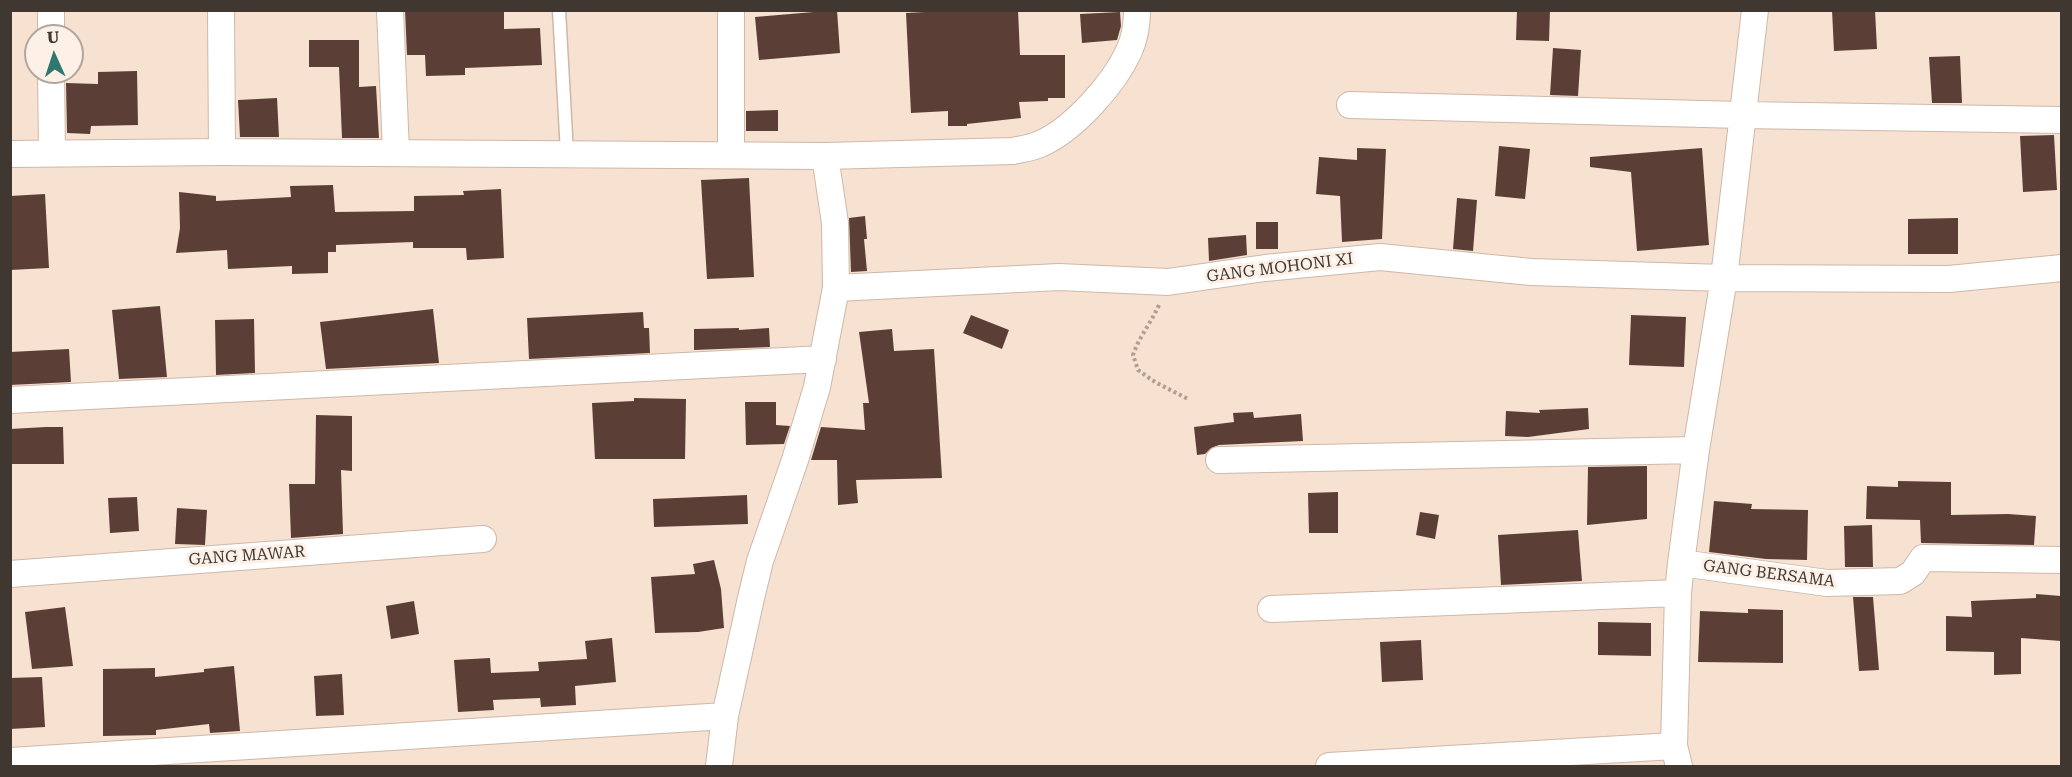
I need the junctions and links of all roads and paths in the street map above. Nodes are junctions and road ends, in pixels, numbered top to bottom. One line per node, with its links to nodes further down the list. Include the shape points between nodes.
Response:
1 (221, 10): 11 (street)
2 (390, 10): 12 (street)
3 (559, 10): 14 (lane)
4 (731, 10): 16 (street)
5 (1137, 10): 17 (street, via 1137,27 1129,51 1107,88 1064,130 1039,145 1013,151)
6 (1755, 10): 9 (street)
7 (51, 84): 13 (street)
8 (1350, 105): 9 (street)
9 (1742, 115): 10 (street); 19 (street)
10 (2061, 120)
11 (222, 152): 12 (street); 13 (street)
12 (396, 152): 14 (street)
13 (52, 153): 15 (street)
14 (567, 153): 16 (street)
15 (10, 154)
16 (731, 155): 17 (street)
17 (825, 156): 21 (street, via 835,222)
18 (2061, 268): 19 (street, GANG MOHONI XI, via 1950,279)
19 (1724, 278): 20 (street, GANG MOHONI XI, via 1531,272 1380,257); 25 (street)
20 (1168, 282): 21 (street, GANG MOHONI XI, via 1059,278); 23 (path, via 1133,355 1138,370)
21 (836, 288): 22 (street)
22 (824, 359): 24 (street); 33 (street, via 760,561)
23 (1188, 399)
24 (10, 400)
25 (1696, 450): 26 (street); 29 (street)
26 (1219, 460)
27 (483, 539): 30 (street, GANG MAWAR)
28 (2061, 560): 29 (street, GANG BERSAMA, via 1923,558 1913,573 1896,582 1827,584)
29 (1681, 563): 31 (street)
30 (10, 574)
31 (1678, 593): 32 (street); 34 (street)
32 (1271, 609)
33 (725, 716): 35 (street); 36 (street)
34 (1677, 756): 37 (street)
35 (10, 761)
36 (719, 766)
37 (1329, 766)

